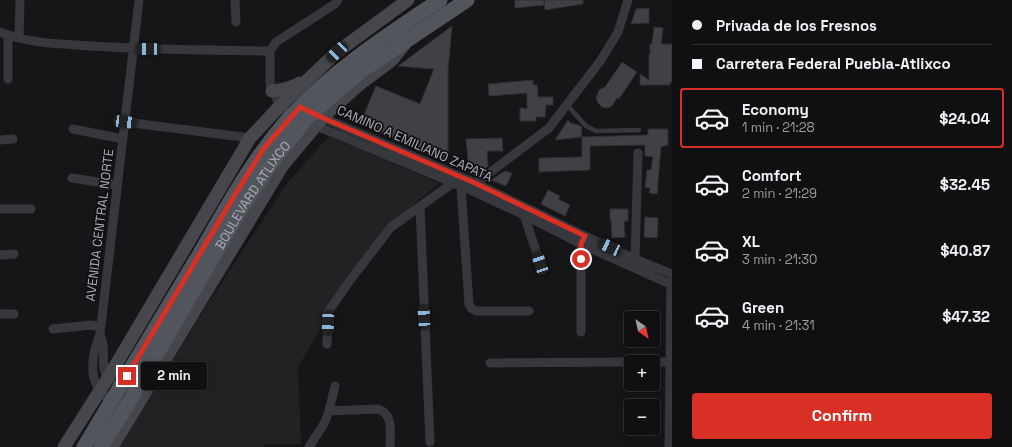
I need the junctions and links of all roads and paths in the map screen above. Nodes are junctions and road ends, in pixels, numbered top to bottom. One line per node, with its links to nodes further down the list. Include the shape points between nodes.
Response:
1 (20, 0): 11 (street)
2 (138, 0): 12 (street, AVENIDA CENTRAL NORTE)
3 (235, 0): 9 (street)
4 (338, 0): 13 (street, via 276,42)
5 (408, 0): 16 (street, via 337,52 312,76)
6 (440, 0): 16 (main road, via 357,57)
7 (467, 0): 16 (main road, via 336,92)
8 (628, 0): 15 (street, via 618,32 601,60)
9 (236, 22)
10 (4, 33): 11 (street); 14 (street)
11 (19, 38): 12 (street, via 46,43)
12 (133, 48): 13 (street); 17 (street, AVENIDA CENTRAL NORTE)
13 (270, 51): 16 (street, via 270,82)
14 (8, 79)
15 (567, 105): 19 (lane, via 586,126 596,131); 26 (street, via 549,128)
16 (296, 109): 20 (street); 26 (street, CAMINO A EMILIANO ZAPATA); 26 (street, CAMINO A EMILIANO ZAPATA, via 341,136); 53 (main road, via 264,148 233,198); 53 (street, via 283,165)
17 (125, 122): 20 (street); 22 (street, AVENIDA CENTRAL NORTE)
18 (73, 129): 22 (street)
19 (639, 130)
20 (250, 138): 50 (street)
21 (13, 139): 23 (street)
22 (123, 139): 27 (street, AVENIDA CENTRAL NORTE)
23 (0, 140)
24 (638, 153): 35 (street)
25 (72, 178): 27 (street)
26 (464, 185): 28 (street); 31 (street, CAMINO A EMILIANO ZAPATA); 32 (street, CAMINO A EMILIANO ZAPATA); 39 (street, via 471,308 476,311)
27 (117, 186): 43 (street, AVENIDA CENTRAL NORTE)
28 (420, 207): 45 (street, via 391,227 328,312); 55 (street)
29 (0, 209): 30 (street)
30 (31, 209)
31 (524, 215): 32 (street, CAMINO A EMILIANO ZAPATA); 36 (street)
32 (583, 240): 35 (street, CAMINO A EMILIANO ZAPATA); 38 (street, CAMINO A EMILIANO ZAPATA); 44 (street)
33 (14, 254): 34 (street)
34 (0, 255)
35 (635, 259): 37 (street, CAMINO A EMILIANO ZAPATA)
36 (540, 263)
37 (672, 274): 38 (street)
38 (671, 285): 48 (street)
39 (529, 311)
40 (0, 314): 41 (street)
41 (14, 314)
42 (53, 329): 43 (street, via 91,325)
43 (100, 331): 50 (street, AVENIDA CENTRAL NORTE, via 103,365); 52 (street, AVENIDA CENTRAL NORTE, via 93,366)
44 (581, 332)
45 (327, 344)
46 (624, 362): 49 (street)
47 (660, 362): 48 (street)
48 (670, 362): 62 (street)
49 (490, 363)
50 (108, 378): 52 (street); 53 (street, AVENIDA CENTRAL NORTE)
51 (335, 386): 54 (street)
52 (100, 391): 53 (street, AVENIDA CENTRAL NORTE); 56 (street)
53 (125, 405): 57 (main road); 58 (main road); 59 (street)
54 (329, 411): 60 (street, via 324,424); 61 (street, via 383,411 390,421)
55 (430, 442)
56 (64, 447)
57 (84, 447)
58 (101, 447)
59 (112, 447)
60 (308, 447)
61 (390, 447)
62 (669, 447)

